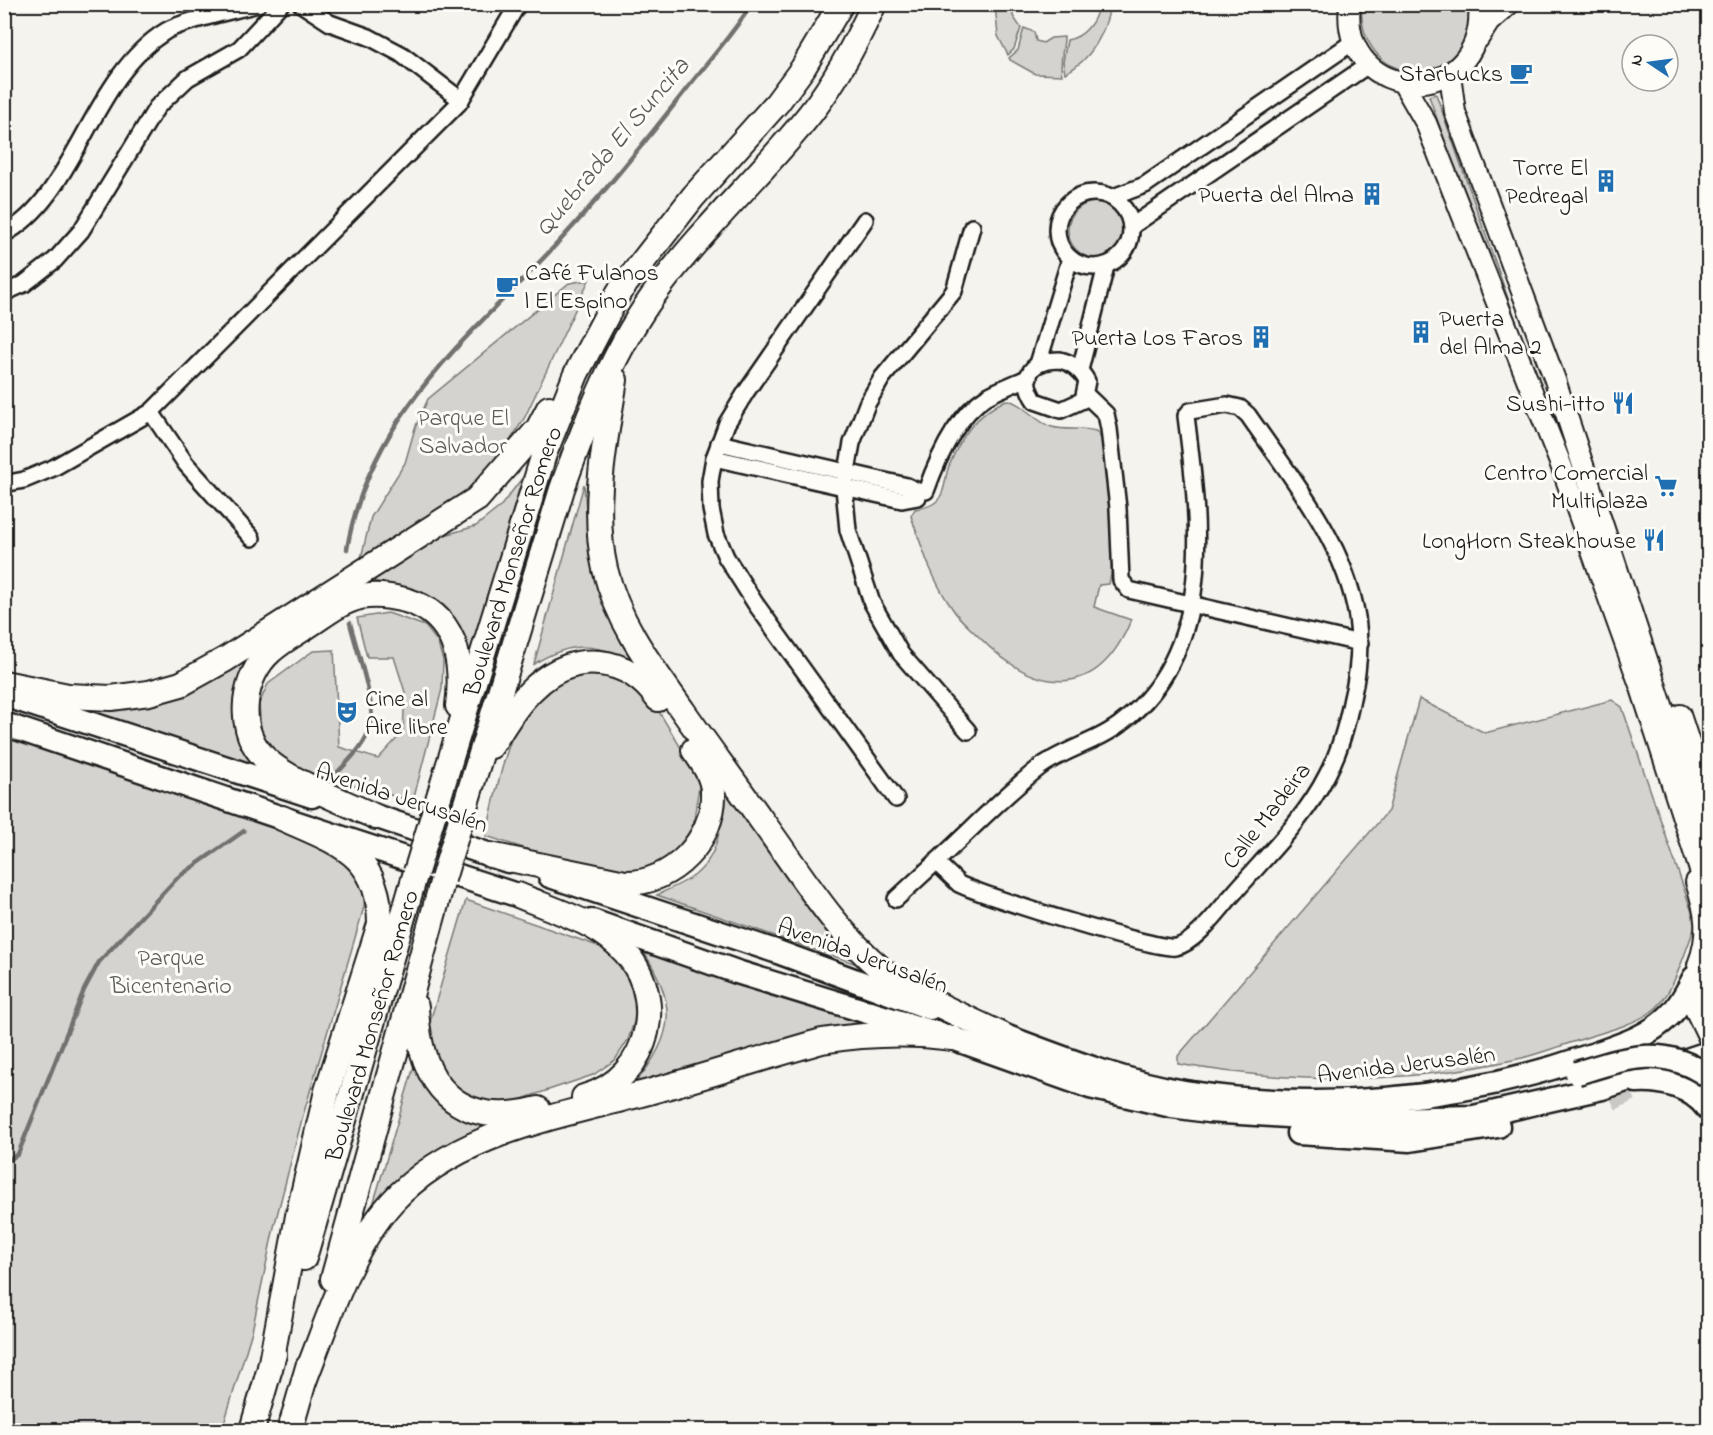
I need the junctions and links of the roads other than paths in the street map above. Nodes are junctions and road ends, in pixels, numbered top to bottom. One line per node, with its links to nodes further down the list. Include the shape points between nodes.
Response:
1 (258, 4): 20 (street, via 168,30 144,47 105,96 47,197 18,227)
2 (281, 4): 24 (street, via 239,49 188,78 157,107 81,231 55,260 24,284)
3 (301, 4): 15 (street, via 330,23 401,54)
4 (518, 4): 15 (street)
5 (841, 4): 23 (highway, Boulevard Monseñor Romero, via 803,68 777,102 693,197)
6 (874, 4): 25 (highway, Boulevard Monseñor Romero, via 842,68 810,114 660,286)
7 (1350, 4): 10 (main road)
8 (1479, 4): 11 (main road, via 1480,25)
9 (1509, 4): 11 (main road, via 1489,22)
10 (1353, 42): 12 (main road); 16 (street, via 1144,185)
11 (1475, 44): 13 (main road, via 1465,61)
12 (1368, 65): 14 (main road, via 1384,77); 18 (street)
13 (1450, 74): 14 (main road, via 1423,84); 39 (main road, via 1455,112 1555,380)
14 (1403, 83): 27 (main road, via 1423,117)
15 (461, 100): 31 (street)
16 (1113, 197): 18 (street, via 1122,205); 21 (street, via 1102,193 1078,196 1061,213 1058,238)
17 (865, 220): 32 (street, via 746,392)
18 (1132, 226): 22 (street, via 1128,248)
19 (972, 227): 34 (street, via 954,291 882,378 858,423)
20 (4, 234)
21 (1070, 259): 22 (street, via 1081,266); 26 (street)
22 (1106, 266): 28 (street)
23 (619, 292): 42 (highway, via 593,317 538,429 498,477 457,513 180,684 111,698 68,696); 47 (highway, Boulevard Monseñor Romero, via 576,374 544,454)
24 (4, 293)
25 (620, 352): 48 (highway, Boulevard Monseñor Romero, via 579,441 562,489); 61 (highway, via 602,463 600,535 611,590 629,632 720,763 859,948 902,983)
26 (1038, 364): 28 (street, via 1060,360); 29 (street)
27 (1524, 368): 43 (main road); 59 (main road, via 1552,472 1704,907 1707,933)
28 (1080, 370): 30 (street, via 1087,381)
29 (1029, 377): 30 (street, via 1029,392 1035,401 1051,408 1061,410 1077,405); 37 (street, via 976,405 946,447)
30 (1086, 395): 40 (street, via 1106,414 1110,429 1121,580 1129,590)
31 (151, 412): 35 (street, via 53,468); 38 (street, via 186,464)
32 (719, 443): 33 (street); 34 (street)
33 (714, 458): 36 (street); 49 (street, via 711,509 726,557)
34 (847, 471): 36 (street); 37 (street)
35 (4, 484)
36 (844, 488): 37 (street, via 902,500); 46 (street, via 848,530 872,603 902,654)
37 (921, 493)
38 (252, 538)
39 (1608, 542): 43 (main road); 50 (main road, via 1666,679)
40 (1191, 605): 41 (street); 41 (street, Calle Madeira, via 1197,573 1198,509 1186,416 1190,411 1227,405 1248,415 1323,529 1347,581); 55 (street, via 1168,672 1139,709 1110,732 1040,768)
41 (1360, 643): 55 (street, Calle Madeira, via 1359,669 1340,746 1327,775 1313,799 1188,942 1175,948 1140,942 967,888 951,879)
42 (4, 683)
43 (1648, 685): 53 (main road); 57 (main road)
44 (4, 695): 51 (main road, Avenida Jerusalén)
45 (4, 724): 52 (main road, Avenida Jerusalén)
46 (968, 731)
47 (452, 760): 51 (highway, via 459,663 445,626 421,604 375,595 358,597 339,604 270,651 255,670 247,695 246,718 256,748 278,769); 69 (highway, Boulevard Monseñor Romero, bridge)
48 (476, 768): 54 (highway, via 522,702 544,678 572,665 608,664 638,676 650,687 703,764 713,791 710,820 698,843 671,871 641,884); 60 (highway, Boulevard Monseñor Romero, bridge)
49 (896, 799)
50 (1708, 800)
51 (376, 817): 54 (main road, Avenida Jerusalén)
52 (282, 819): 56 (main road, Avenida Jerusalén); 69 (highway, via 337,842 359,858 378,895 380,924 327,1091 298,1216)
53 (1708, 845)
54 (490, 855): 61 (main road, Avenida Jerusalén, via 775,951)
55 (936, 862): 58 (street)
56 (518, 895): 60 (highway, via 597,930 616,942 636,966 644,983 649,1015 643,1044 625,1074 595,1094 521,1113 492,1115 470,1108 440,1090 428,1070 417,1030); 63 (main road, Avenida Jerusalén, via 737,972)
57 (1708, 895)
58 (896, 899)
59 (1700, 964): 62 (main road, via 1694,1007); 67 (main road, Avenida Jerusalén, via 1671,1015 1637,1038 1494,1083)
60 (416, 985): 70 (highway, Boulevard Monseñor Romero)
61 (1004, 1036): 67 (main road, Avenida Jerusalén, via 1104,1072 1183,1092 1267,1102)
62 (1708, 1036)
63 (952, 1038): 66 (main road, Avenida Jerusalén, via 1090,1087 1172,1107 1258,1117 1369,1121 1474,1117); 70 (highway, via 896,1034 822,1041 563,1115 453,1154 403,1191 374,1226 340,1289)
64 (1708, 1053): 66 (main road, Avenida Jerusalén)
65 (1708, 1076): 67 (main road, bridge, via 1686,1063 1651,1055 1617,1060 1479,1098)
66 (1607, 1094): 68 (main road, via 1638,1081 1664,1082 1692,1094)
67 (1360, 1102)
68 (1708, 1109)
69 (270, 1368): 71 (highway, Boulevard Monseñor Romero)
70 (304, 1381): 72 (highway, Boulevard Monseñor Romero)
71 (252, 1431)
72 (290, 1431)

